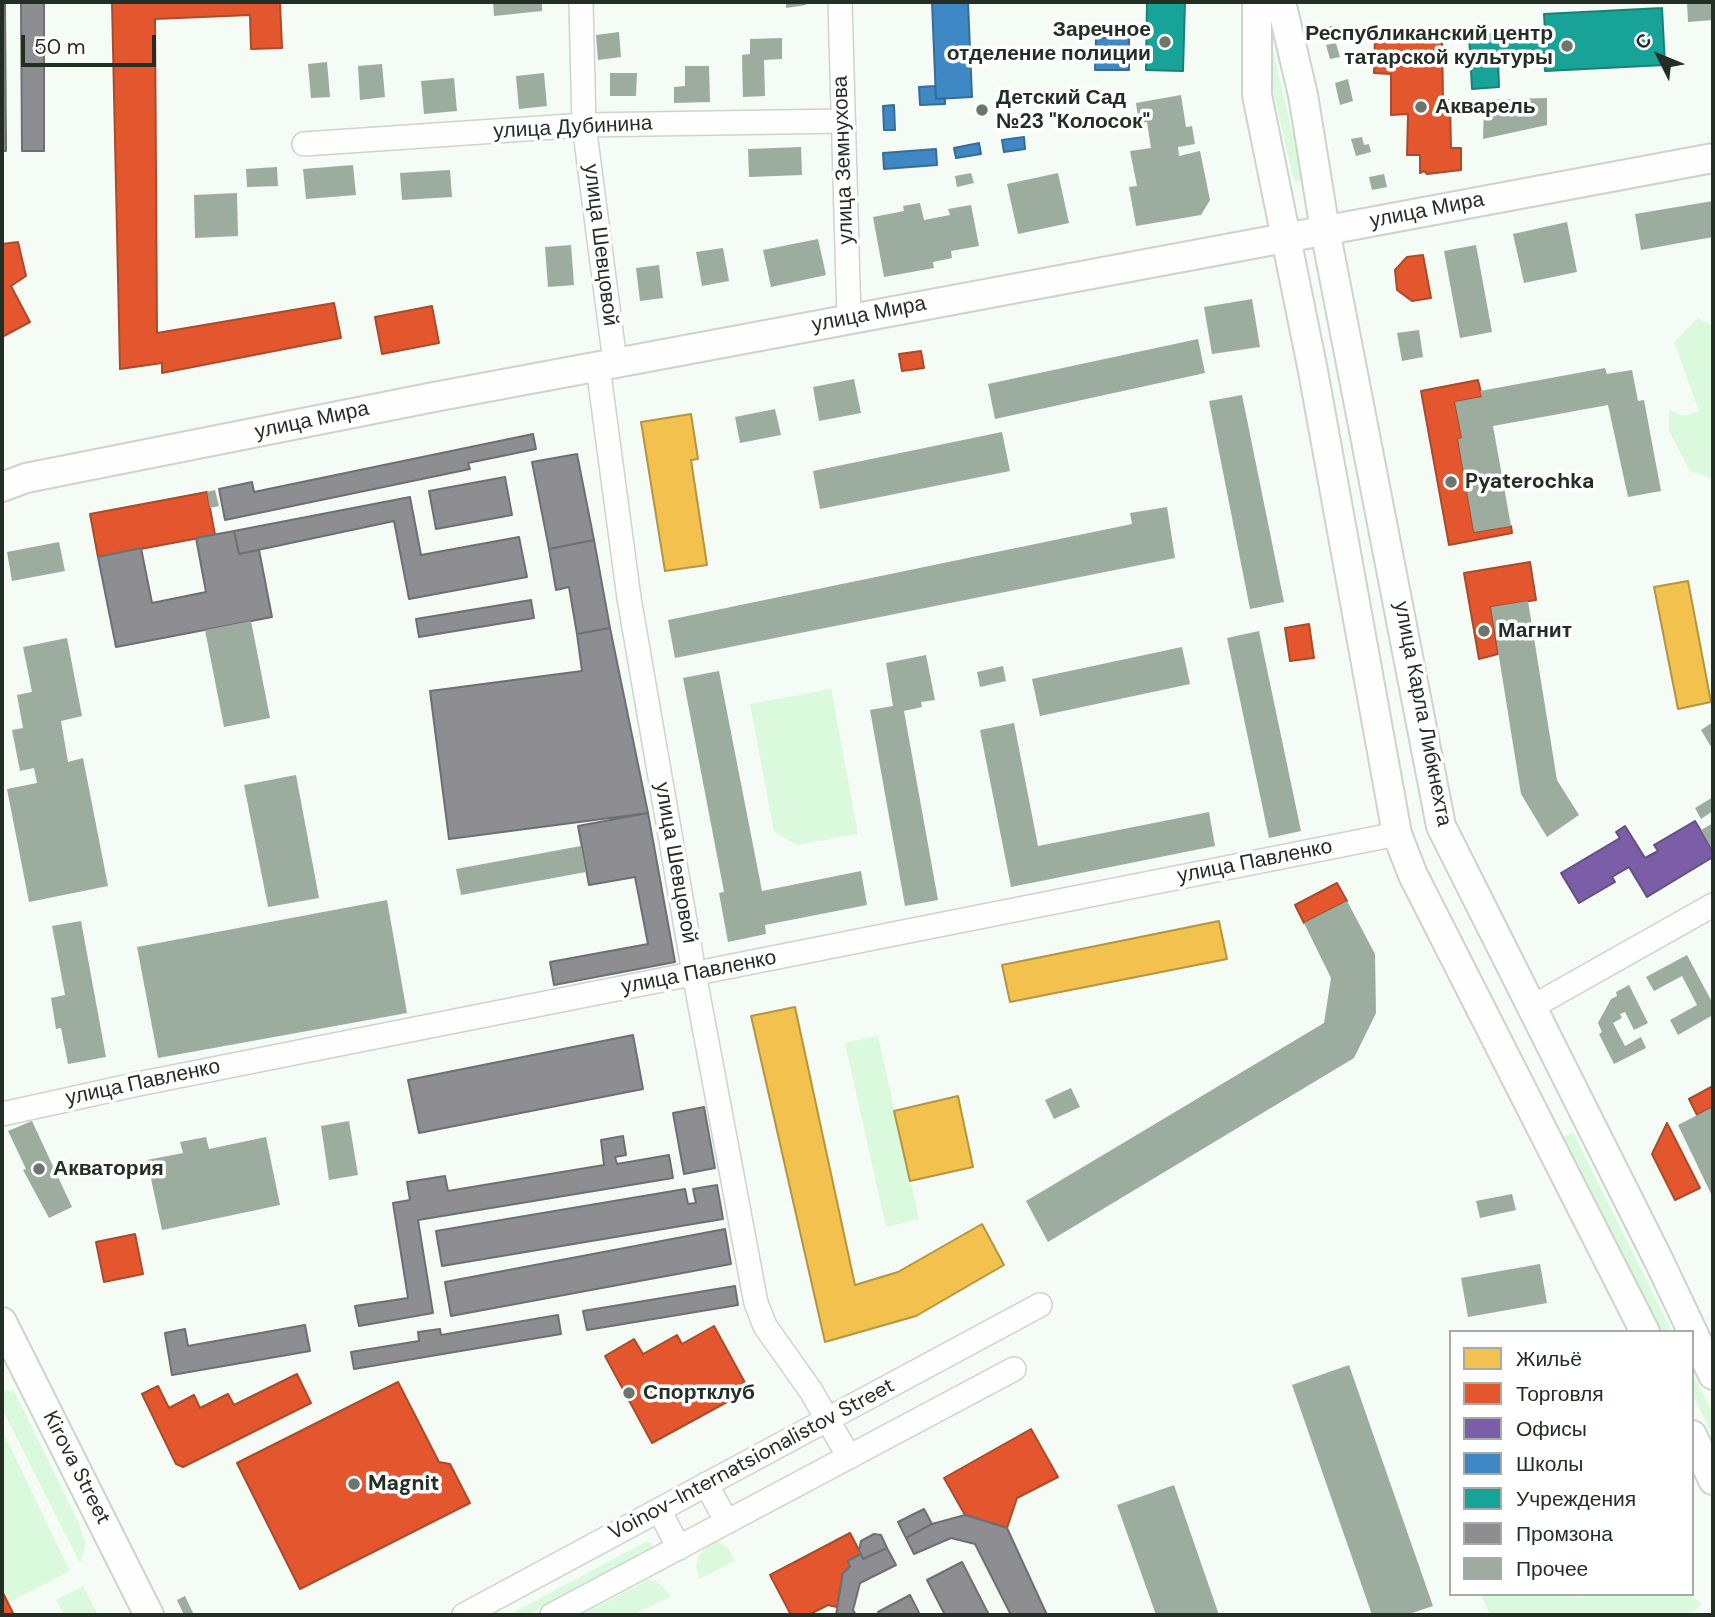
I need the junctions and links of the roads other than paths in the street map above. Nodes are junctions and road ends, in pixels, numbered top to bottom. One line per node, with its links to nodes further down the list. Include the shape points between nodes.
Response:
1 (581, 2): 6 (street, улица Шевцовой)
2 (840, 2): 5 (street, улица Земнухова)
3 (1256, 2): 10 (main road, via 1257,95)
4 (1281, 2): 9 (main road, улица Карла Либкнехта, via 1303,94)
5 (843, 121): 6 (street, улица Дубинина); 11 (street, улица Земнухова)
6 (584, 125): 7 (street, улица Дубинина); 12 (street, улица Шевцовой)
7 (304, 144)
8 (1713, 158): 9 (main road, улица Мира)
9 (1325, 230): 10 (main road, улица Мира); 17 (main road, улица Карла Либкнехта, via 1441,826)
10 (1286, 238): 11 (main road, улица Мира); 14 (main road)
11 (849, 319): 12 (main road, улица Мира)
12 (606, 365): 13 (main road, улица Мира); 16 (street, улица Шевцовой, via 629,598)
13 (2, 486)
14 (1397, 834): 16 (street, улица Павленко); 18 (main road)
15 (1713, 905): 17 (street)
16 (694, 974): 19 (street, улица Павленко); 27 (street, улица Шевцовой, via 756,1303 765,1326)
17 (1532, 1007): 18 (main road); 23 (main road, улица Карла Либкнехта)
18 (1491, 1028): 22 (main road)
19 (2, 1114)
20 (1040, 1305): 27 (street, Voinov-Internatsionalistov Street)
21 (2, 1322): 35 (main road, Kirova Street)
22 (1644, 1330)
23 (1690, 1330)
24 (1694, 1337): 26 (main road, улица Карла Либкнехта)
25 (1014, 1369): 29 (street, Voinov-Internatsionalistov Street)
26 (1713, 1376)
27 (828, 1418): 29 (street, улица Шевцовой); 31 (street, Voinov-Internatsionalistov Street)
28 (1694, 1438): 30 (main road)
29 (849, 1457): 33 (street, Voinov-Internatsionalistov Street)
30 (1713, 1480)
31 (706, 1484): 32 (street, Voinov-Internatsionalistov Street); 33 (street)
32 (659, 1510): 34 (street); 36 (street, Voinov-Internatsionalistov Street)
33 (727, 1522): 34 (street, Voinov-Internatsionalistov Street)
34 (679, 1548): 37 (street, Voinov-Internatsionalistov Street)
35 (149, 1615)
36 (464, 1615)
37 (552, 1615)

